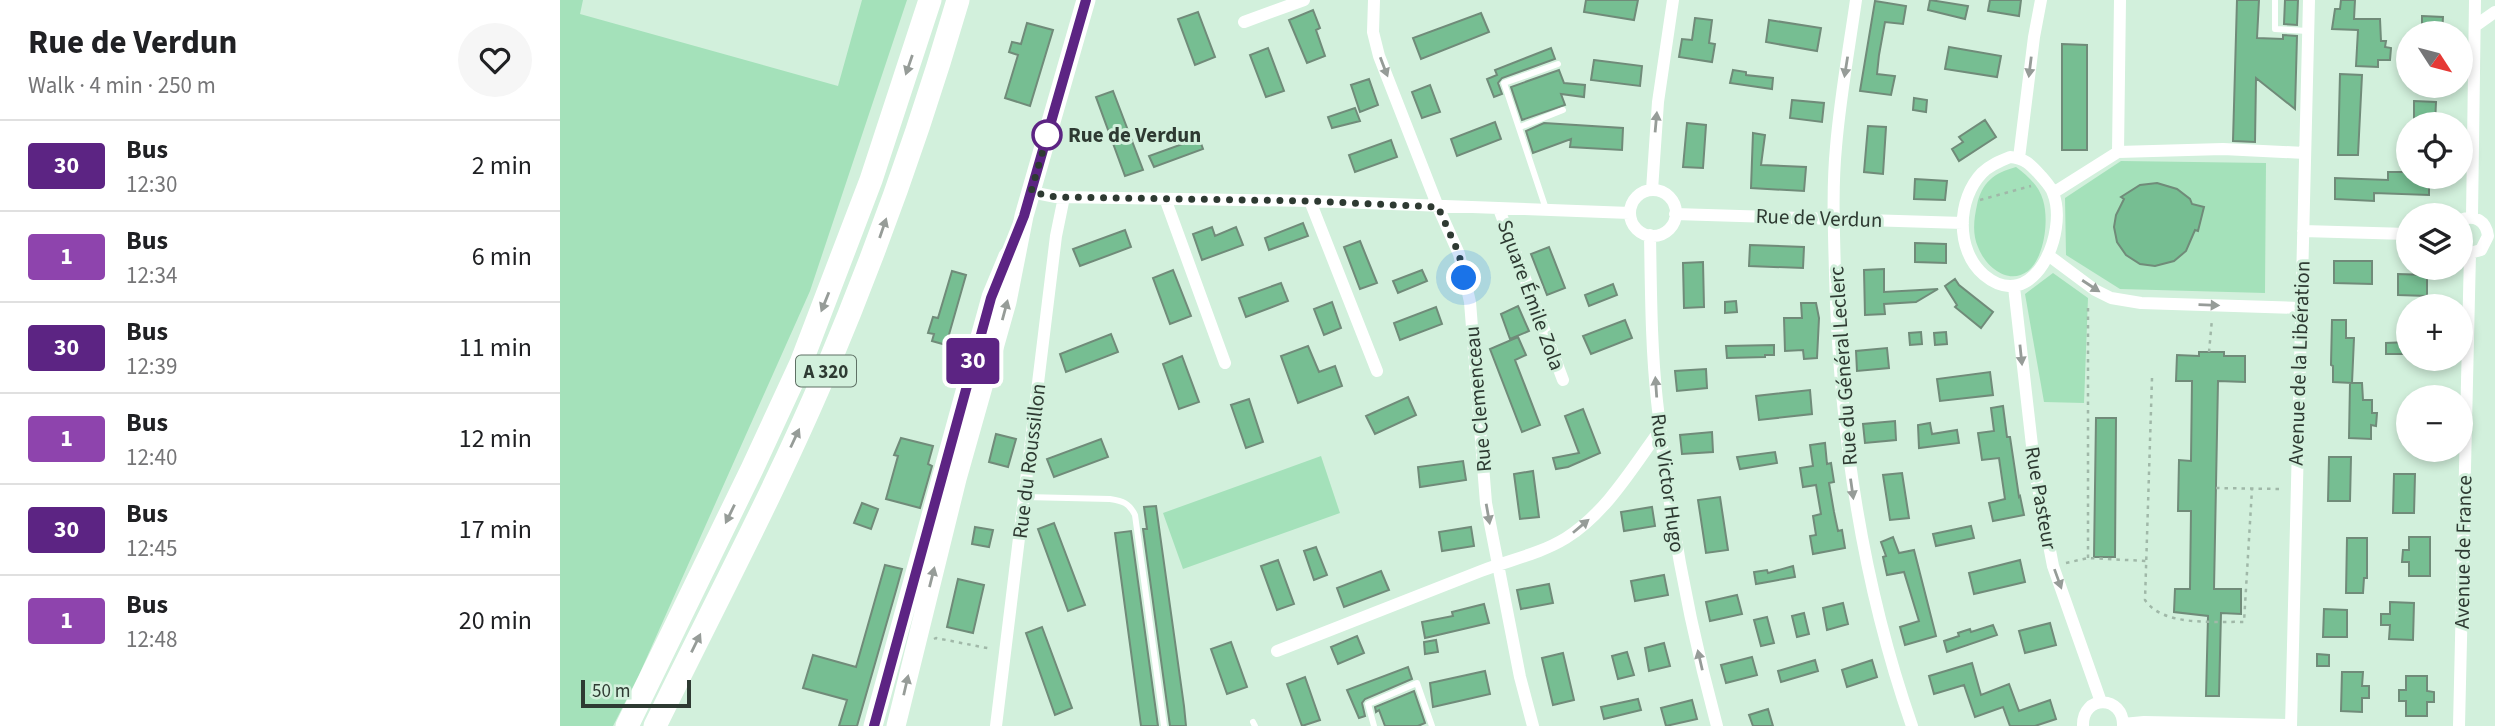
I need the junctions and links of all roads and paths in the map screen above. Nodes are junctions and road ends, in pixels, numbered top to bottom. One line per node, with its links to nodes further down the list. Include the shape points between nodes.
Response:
1 (930, 0): 71 (highway, A 320, one-way to 71, via 871,180 801,363)
2 (958, 0): 72 (highway, A 320, one-way to 2, via 824,375 879,239)
3 (1086, 0): 25 (main road)
4 (1304, 0): 14 (street)
5 (1374, 0): 31 (street, Rue Clemenceau, one-way to 31, via 1373,32 1380,56)
6 (1673, 0): 24 (street, one-way to 6, via 1658,102)
7 (1856, 0): 37 (street, Rue du Général Leclerc, one-way to 37, via 1836,149)
8 (2041, 0): 22 (street, one-way to 22)
9 (2120, 0): 20 (street)
10 (2275, 0): 16 (lane, via 2275,29)
11 (2309, 0): 16 (street, Avenue de la Libération)
12 (2475, 0): 15 (street, Avenue de France)
13 (2495, 12): 15 (street)
14 (1244, 22)
15 (2474, 26): 29 (street, Avenue de France)
16 (2308, 31): 21 (street, Avenue de la Libération)
17 (1558, 64): 19 (lane, via 1504,83)
18 (1563, 110): 19 (lane)
19 (1520, 127): 33 (lane)
20 (2118, 152): 21 (street, via 2223,149); 23 (street)
21 (2305, 153): 40 (street, Avenue de la Libération)
22 (2019, 158): 23 (street); 30 (street, via 2010,157 1982,173)
23 (2050, 188): 30 (path); 45 (street, via 2056,228)
24 (1652, 190): 34 (street, via 1634,200); 35 (street, via 1666,194)
25 (1031, 192): 26 (street); 36 (main road)
26 (1064, 197): 27 (street); 60 (street, Rue du Roussillon)
27 (1166, 201): 28 (street); 52 (street)
28 (1310, 201): 31 (street); 53 (street)
29 (2467, 203)
30 (1965, 205): 39 (street)
31 (1438, 207): 32 (street); 63 (street, Rue Clemenceau, one-way to 63, via 1459,254 1470,302 1486,503)
32 (1499, 209): 33 (street); 55 (street, Square Émile Zola)
33 (1547, 210): 34 (street)
34 (1630, 214): 42 (street, via 1638,231)
35 (1675, 214): 37 (street, Rue de Verdun); 42 (street, via 1667,230)
36 (1024, 216): 73 (main road, via 991,298); 74 (main road, one-way to 36, via 957,479 1007,302)
37 (1834, 219): 39 (street, Rue de Verdun); 81 (street, Rue du Général Leclerc, one-way to 81, via 1839,361 1852,493 1893,673)
38 (2473, 220): 43 (street, Avenue de France, via 2482,221)
39 (1963, 223): 48 (street, via 1963,236 1983,274)
40 (2303, 231): 41 (street); 50 (street, Avenue de la Libération)
41 (2396, 234)
42 (1650, 235): 56 (street, Rue Victor Hugo, one-way to 42)
43 (2492, 236): 44 (street, Avenue de France, via 2481,250)
44 (2473, 250)
45 (2048, 255): 47 (street); 48 (street, via 2032,279)
46 (2465, 280): 83 (street, Avenue de France)
47 (2088, 285): 49 (street, one-way to 49, via 2111,298 2141,303); 61 (path)
48 (2014, 287): 64 (street, Rue Pasteur, one-way to 64, via 2035,472)
49 (2210, 305): 50 (street); 51 (path)
50 (2301, 308): 58 (street, Avenue de la Libération)
51 (2209, 352)
52 (1225, 363)
53 (1377, 371)
54 (2152, 378): 62 (path)
55 (1563, 380)
56 (1660, 430): 63 (street, one-way to 56, via 1567,538 1629,473); 80 (street, Rue Victor Hugo, one-way to 56, via 1686,600)
57 (2216, 488): 59 (path)
58 (2296, 488): 59 (path); 70 (street, Avenue de la Libération)
59 (2252, 489): 62 (path, via 2244,622 2158,614 2145,600)
60 (1024, 497): 66 (street, Rue du Roussillon); 76 (lane, via 1110,499 1131,507)
61 (2088, 558): 62 (path); 64 (path)
62 (2146, 562)
63 (1497, 565): 67 (street); 79 (street, Rue Clemenceau)
64 (2053, 566): 68 (street, Rue Pasteur, one-way to 68)
65 (930, 641): 66 (path, via 936,638)
66 (1006, 651): 75 (street, Rue du Roussillon)
67 (1277, 651)
68 (2101, 702): 69 (street, via 2117,708); 82 (street, via 2085,711)
69 (2123, 725): 70 (street)
70 (2291, 725)
71 (627, 726)
72 (655, 726)
73 (873, 726)
74 (896, 726)
75 (996, 726)
76 (1164, 726)
77 (1374, 726): 78 (lane, via 1368,704 1417,683)
78 (1432, 726)
79 (1533, 726)
80 (1717, 726)
81 (1912, 726)
82 (2082, 726)
83 (2459, 726)

